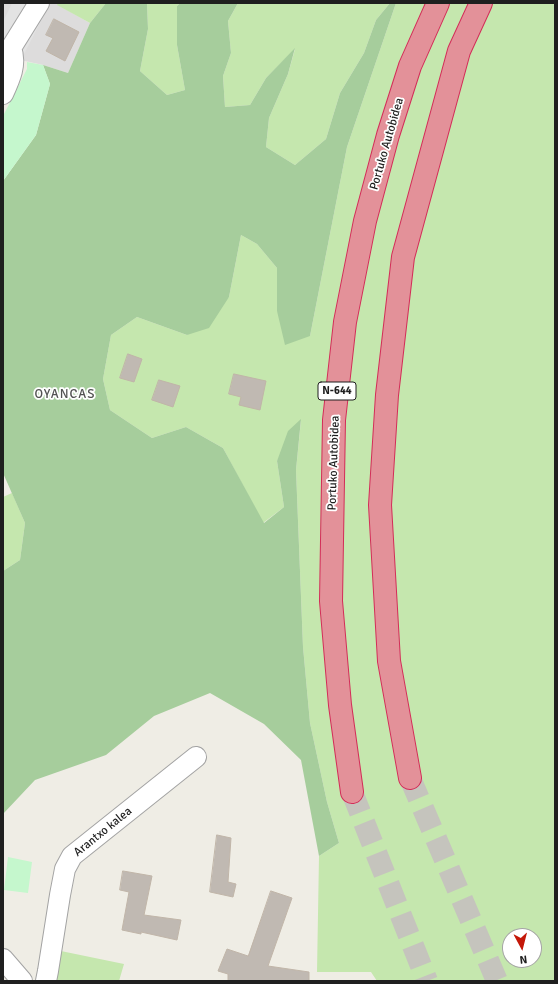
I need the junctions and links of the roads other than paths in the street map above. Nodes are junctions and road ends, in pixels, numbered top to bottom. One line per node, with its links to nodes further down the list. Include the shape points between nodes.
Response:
1 (38, 3): 4 (street)
2 (438, 3): 8 (highway, Portuko Autobidea / N-644, via 408,73 365,221 346,322 334,420 331,601 340,705)
3 (481, 3): 7 (highway, via 459,51 403,258 387,395 380,513 389,661)
4 (7, 48): 5 (street, via 14,56 12,74)
5 (3, 94)
6 (196, 757): 11 (street, Arantxo kalea, via 72,856 65,869)
7 (410, 778)
8 (352, 792)
9 (3, 959): 10 (street)
10 (22, 981)
11 (46, 981)

